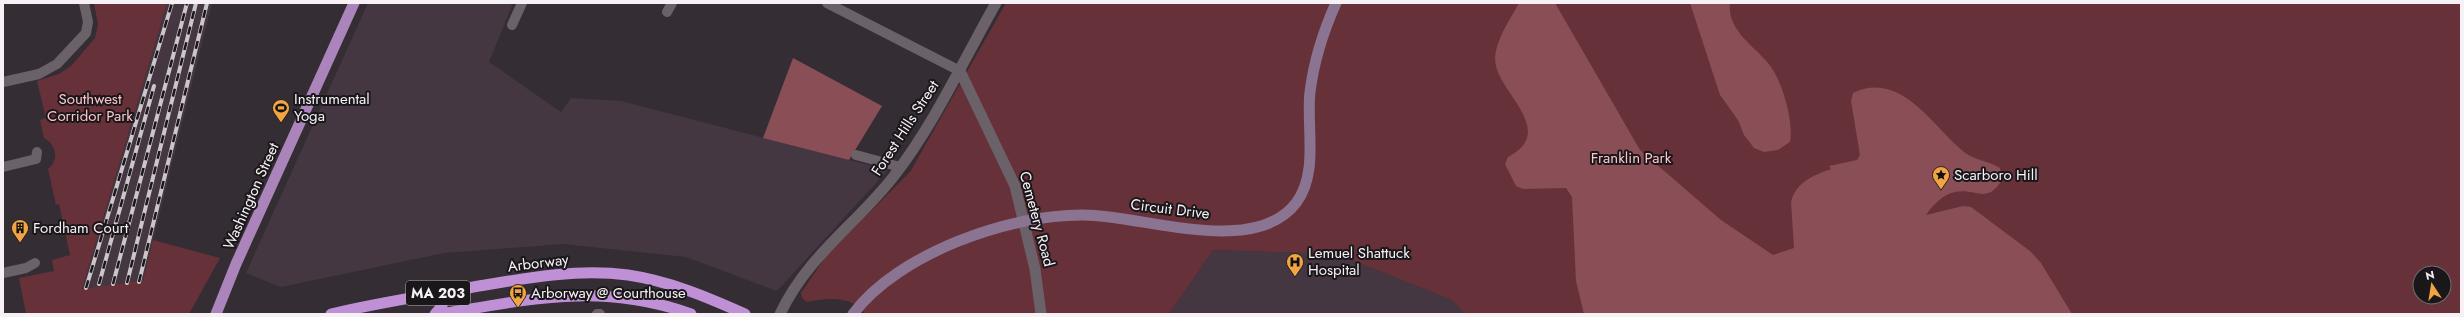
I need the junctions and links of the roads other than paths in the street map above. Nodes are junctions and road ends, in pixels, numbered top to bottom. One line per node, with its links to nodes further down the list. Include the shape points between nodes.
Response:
1 (84, 3): 11 (street, via 88,22 86,33 57,64 39,74)
2 (354, 3): 19 (main road, Washington Street)
3 (522, 3): 9 (street)
4 (672, 3): 8 (street)
5 (827, 3): 10 (street)
6 (996, 3): 10 (street, Forest Hills Street)
7 (1336, 3): 28 (main road, Circuit Drive, via 1321,39 1311,89 1306,181 1300,197 1289,210 1259,226 1227,230 1191,229 1092,215 1046,218 1003,227 955,244 913,264 878,288)
8 (667, 12)
9 (512, 25)
10 (960, 71): 15 (street, Forest Hills Street); 29 (street, Cemetery Road, via 1015,186 1034,263)
11 (3, 82)
12 (37, 152): 14 (street, via 36,159)
13 (856, 154): 15 (street)
14 (3, 167)
15 (900, 167): 27 (street, Forest Hills Street, via 871,203 843,229 801,277)
16 (35, 263): 17 (street, via 26,268)
17 (3, 273)
18 (442, 292): 20 (highway, Arborway / MA 203); 21 (highway, via 442,306); 26 (highway, Arborway / MA 203, via 553,275 612,274 672,285)
19 (216, 314)
20 (331, 314)
21 (435, 314)
22 (441, 314): 25 (highway, MA 203, via 544,297 585,294 644,300)
23 (597, 314): 24 (street)
24 (600, 314)
25 (691, 314)
26 (745, 314)
27 (780, 314)
28 (853, 314)
29 (1041, 314)

